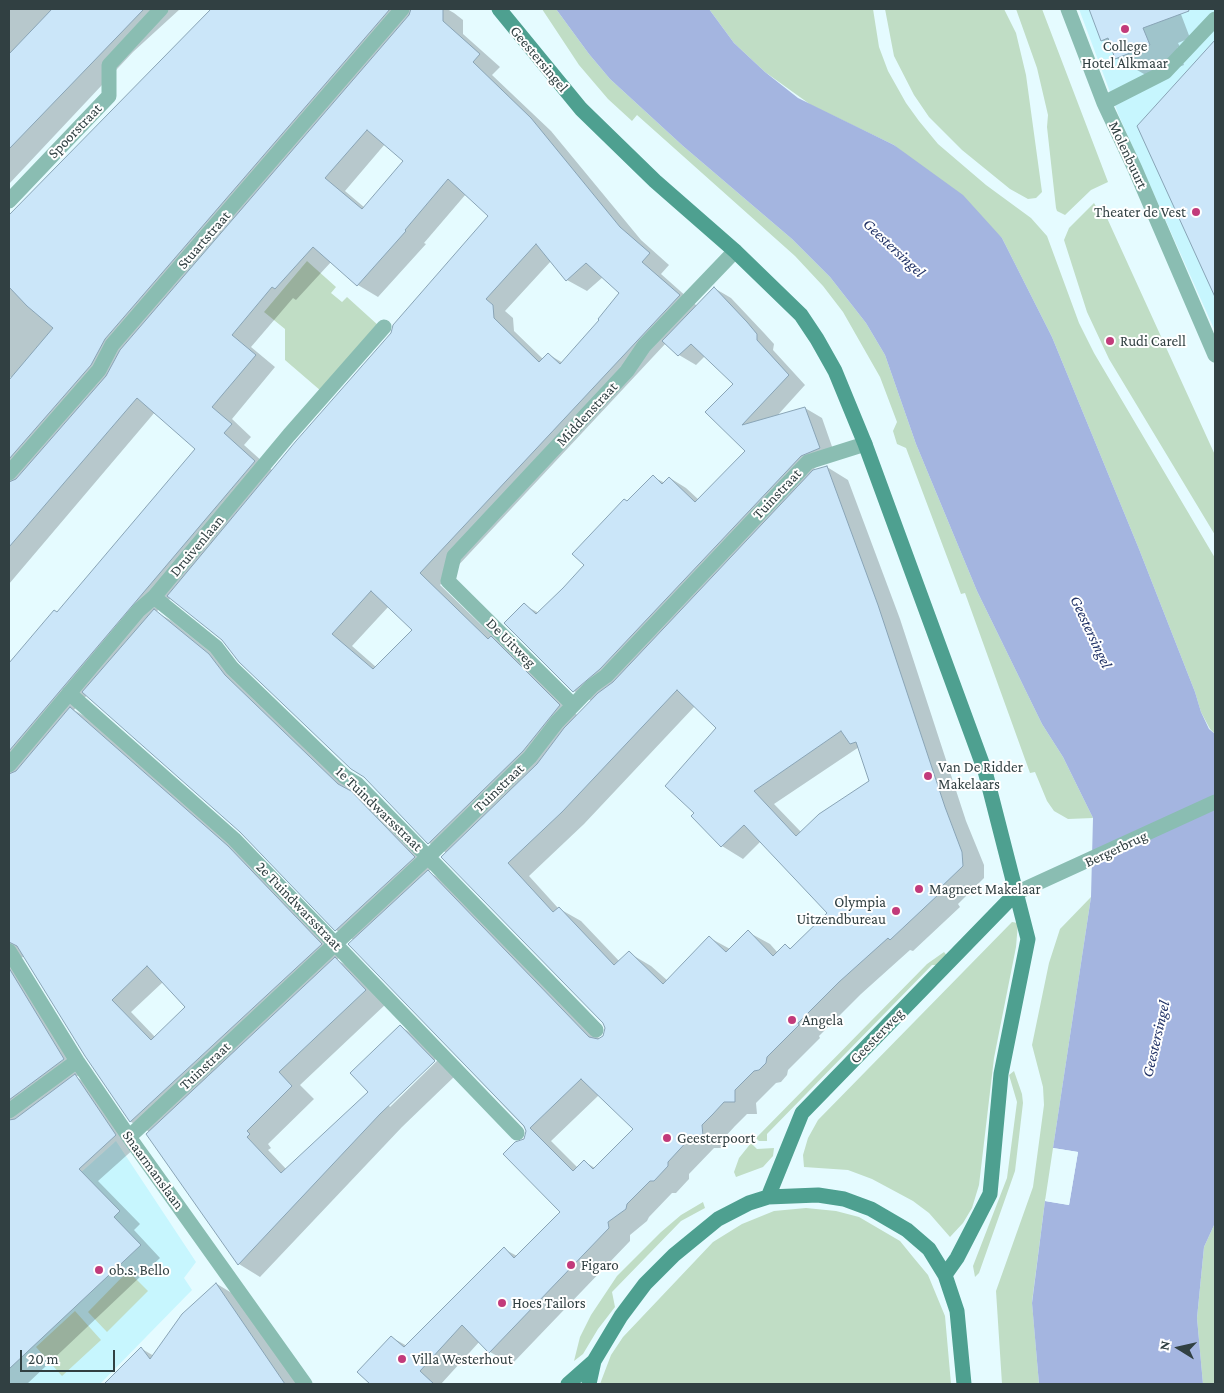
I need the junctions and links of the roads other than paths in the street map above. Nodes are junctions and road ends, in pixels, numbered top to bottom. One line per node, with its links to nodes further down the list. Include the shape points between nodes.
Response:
1 (162, 9): 7 (street, Spoorstraat, via 109,65 109,96)
2 (402, 9): 12 (street, Stuartstraat, via 112,345 99,370)
3 (499, 9): 8 (main road, Geestersingel, via 581,109 655,181)
4 (1068, 9): 6 (street, Molenbuurt)
5 (1215, 19): 6 (street, via 1165,72)
6 (1104, 103): 10 (street, Molenbuurt)
7 (9, 201)
8 (736, 251): 11 (main road, Geestersingel, via 801,314 835,371); 13 (street, Middenstraat, via 644,346 627,371 454,556)
9 (384, 327): 14 (street, Druivenlaan)
10 (1215, 355)
11 (865, 444): 16 (street, Tuinstraat, via 808,462 606,676); 20 (main road, Geestersingel, via 985,771)
12 (9, 473)
13 (448, 581): 16 (street, De Uitweg)
14 (154, 597): 15 (street, Druivenlaan, via 139,610); 19 (street, 1e Tuindwarsstraat, via 216,647 232,668 345,777 357,784)
15 (69, 693): 17 (street, Druivenlaan); 21 (street, 2e Tuindwarsstraat, via 234,839)
16 (573, 705): 19 (street, Tuinstraat, via 530,757)
17 (9, 764)
18 (1215, 802): 20 (street, Bergerbrug)
19 (428, 857): 21 (street, Tuinstraat); 24 (street, 1e Tuindwarsstraat)
20 (1016, 893): 29 (main road, Geesterweg, via 802,1113); 30 (main road, Geestersingel, via 1028,939 1002,1074 990,1194)
21 (335, 944): 27 (street, 2e Tuindwarsstraat); 28 (street, Tuinstraat)
22 (9, 951): 23 (street, Snaarmanslaan)
23 (15, 974): 25 (street, Snaarmanslaan)
24 (596, 1030)
25 (77, 1061): 26 (street); 28 (street, Snaarmanslaan)
26 (9, 1112)
27 (517, 1132)
28 (129, 1137): 32 (street, Snaarmanslaan)
29 (768, 1197): 30 (main road, via 818,1195 844,1199 871,1209 907,1230 929,1249); 31 (main road, via 718,1219 674,1255 645,1284)
30 (945, 1275): 35 (main road, via 957,1311)
31 (594, 1361): 33 (main road); 34 (main road)
32 (305, 1384)
33 (568, 1384)
34 (589, 1384)
35 (964, 1384)

